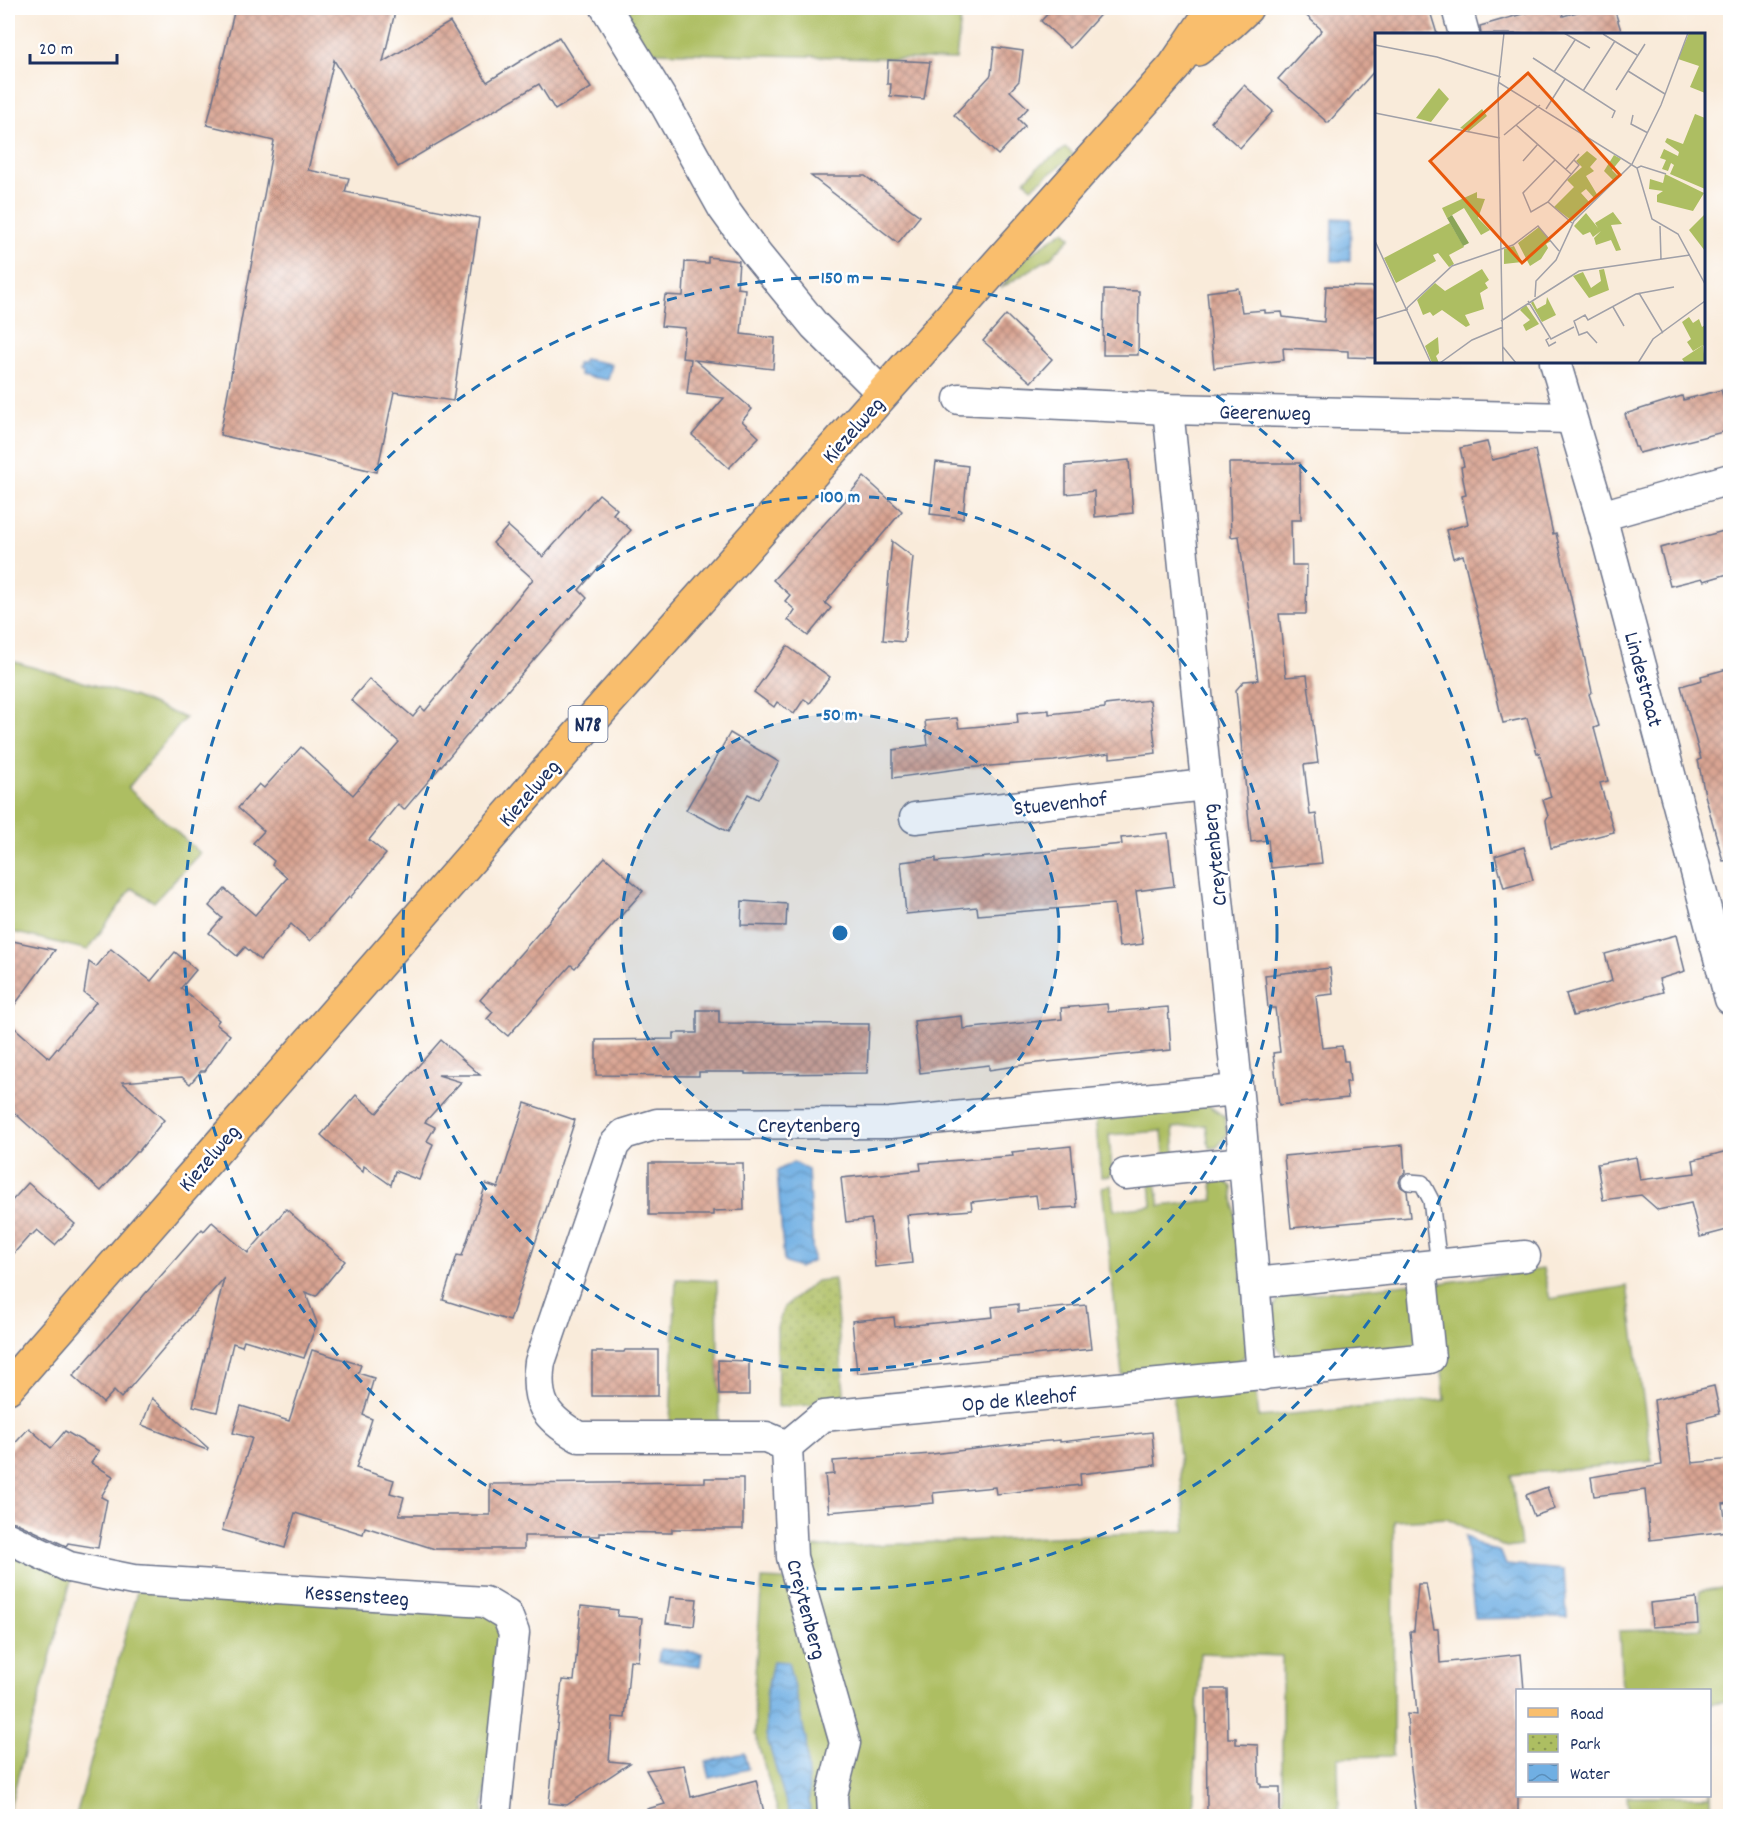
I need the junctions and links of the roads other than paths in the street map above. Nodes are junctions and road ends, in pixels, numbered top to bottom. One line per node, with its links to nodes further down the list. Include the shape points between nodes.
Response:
1 (606, 8): 8 (street, via 723,208 815,326)
2 (1214, 8): 6 (main road, Kiezelweg / N78)
3 (1246, 8): 6 (main road, Kiezelweg / N78)
4 (1457, 8): 5 (street)
5 (1464, 33)
6 (1174, 67): 8 (main road, Kiezelweg / N78)
7 (1555, 363): 11 (street, Lindestraat)
8 (883, 394): 25 (main road, Kiezelweg / N78, via 597,714)
9 (959, 399): 10 (street, Geerenweg)
10 (1168, 409): 11 (street, Geerenweg); 14 (street, Creytenberg)
11 (1570, 418): 13 (street, Lindestraat)
12 (1731, 479): 13 (street)
13 (1601, 516): 16 (street, Lindestraat)
14 (1205, 785): 15 (street, Stuevenhof); 17 (street, Creytenberg)
15 (915, 818)
16 (1731, 999)
17 (1237, 1090): 18 (street); 26 (street, Creytenberg, via 890,1123 657,1124 624,1134 614,1145 540,1362 537,1383 541,1400 560,1426 579,1437 765,1437)
18 (1244, 1162): 19 (street); 23 (street)
19 (1125, 1174)
20 (1409, 1182): 22 (lane, via 1422,1183 1431,1200)
21 (1525, 1256): 22 (street)
22 (1430, 1266): 23 (street); 24 (street, Op de Kleehof, via 1431,1358)
23 (1254, 1283): 24 (street)
24 (1262, 1375): 26 (street, Op de Kleehof, via 823,1416)
25 (8, 1388)
26 (787, 1446): 29 (street, Creytenberg, via 792,1557 845,1743 832,1794)
27 (8, 1538): 28 (street, Kessensteeg, via 69,1567 133,1580 485,1602 507,1615 514,1633)
28 (495, 1816)
29 (833, 1816)

